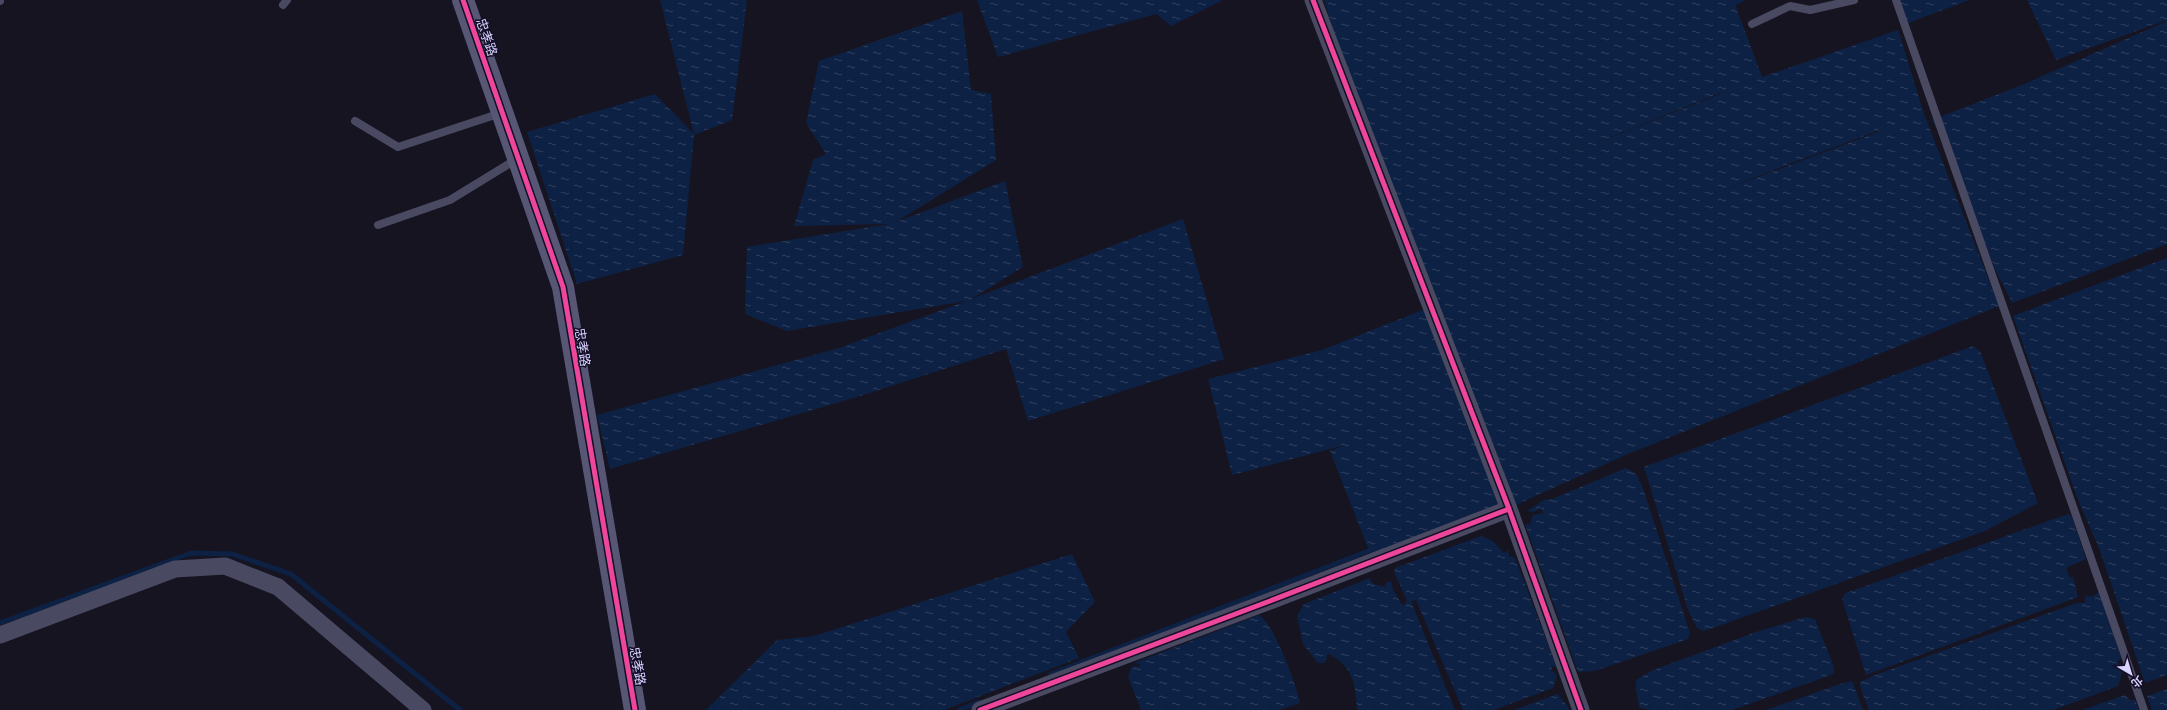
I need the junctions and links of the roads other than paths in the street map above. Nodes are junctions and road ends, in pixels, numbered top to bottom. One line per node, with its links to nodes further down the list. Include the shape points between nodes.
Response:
1 (463, 0): 6 (street, 忠孝路)
2 (1313, 0): 10 (street)
3 (1854, 0): 5 (lane, via 1810,10 1790,6)
4 (1896, 0): 16 (lane)
5 (1752, 24)
6 (502, 113): 7 (lane, via 398,148); 8 (street, 忠孝路)
7 (356, 121)
8 (518, 159): 9 (lane, via 450,200); 13 (street, 忠孝路, via 563,287)
9 (378, 225)
10 (1509, 508): 14 (street); 15 (street)
11 (0, 635): 12 (street, via 175,568 225,566 278,587)
12 (423, 710)
13 (634, 710)
14 (980, 710)
15 (1582, 710)
16 (2144, 710)

